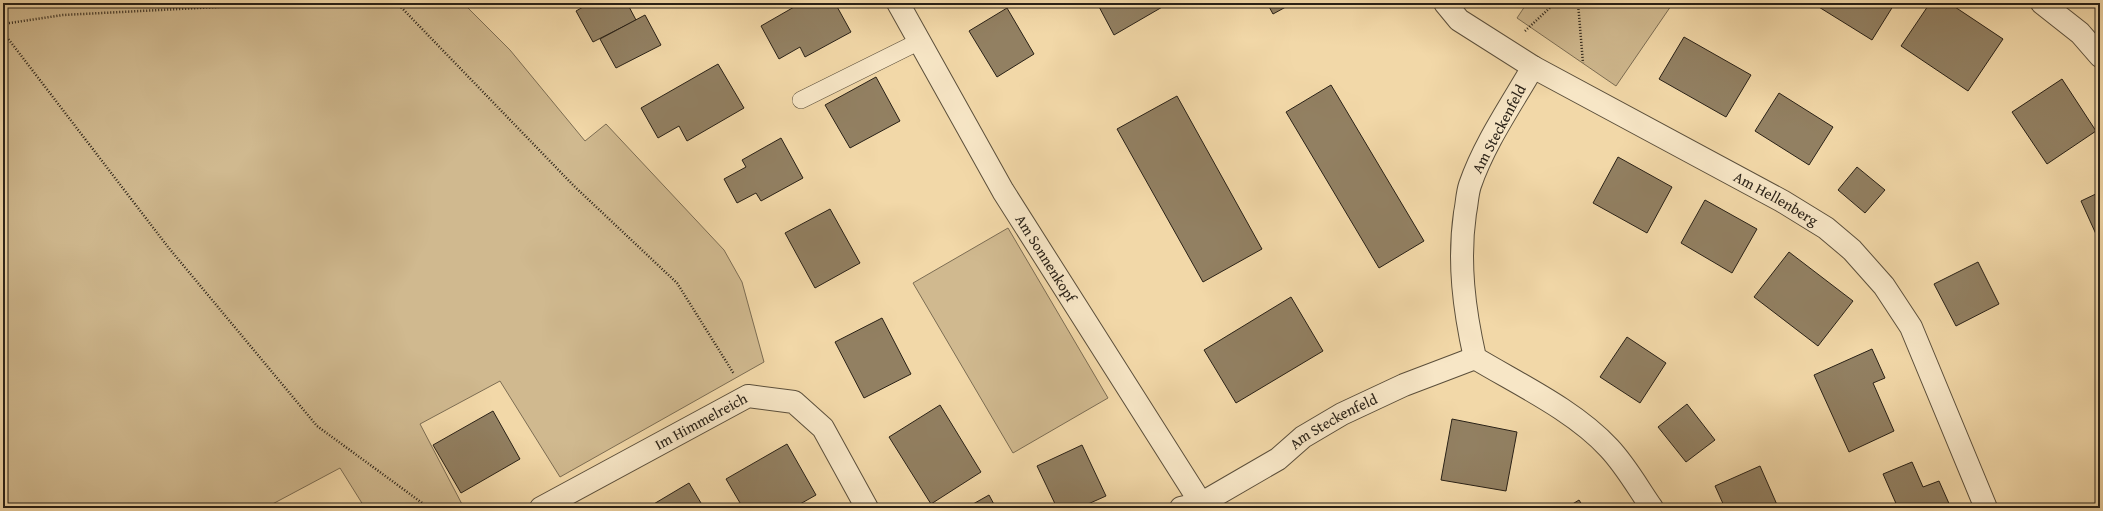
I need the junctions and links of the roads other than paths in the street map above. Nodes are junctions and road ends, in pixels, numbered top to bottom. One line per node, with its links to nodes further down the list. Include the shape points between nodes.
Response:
1 (898, 3): 4 (street, Am Sonnenkopf)
2 (1445, 3): 6 (street, Am Hellenberg, via 1459,20)
3 (2042, 3): 5 (street, via 2080,34)
4 (918, 42): 7 (lane); 9 (street, Am Sonnenkopf, via 1003,191)
5 (2100, 56)
6 (1533, 67): 8 (street, Am Steckenfeld, via 1482,157 1469,187 1462,237 1462,279 1466,319); 14 (street, Am Hellenberg, via 1782,201 1826,228 1852,250 1884,286 1911,327)
7 (801, 100)
8 (1475, 358): 9 (street, Am Steckenfeld, via 1404,385 1342,414 1303,437 1278,459); 13 (street, via 1579,422 1608,448)
9 (1203, 505): 12 (street)
10 (541, 508): 11 (street, Im Himmelreich, via 748,396 794,402 823,428)
11 (867, 508)
12 (1181, 508)
13 (1652, 508)
14 (1986, 508)

